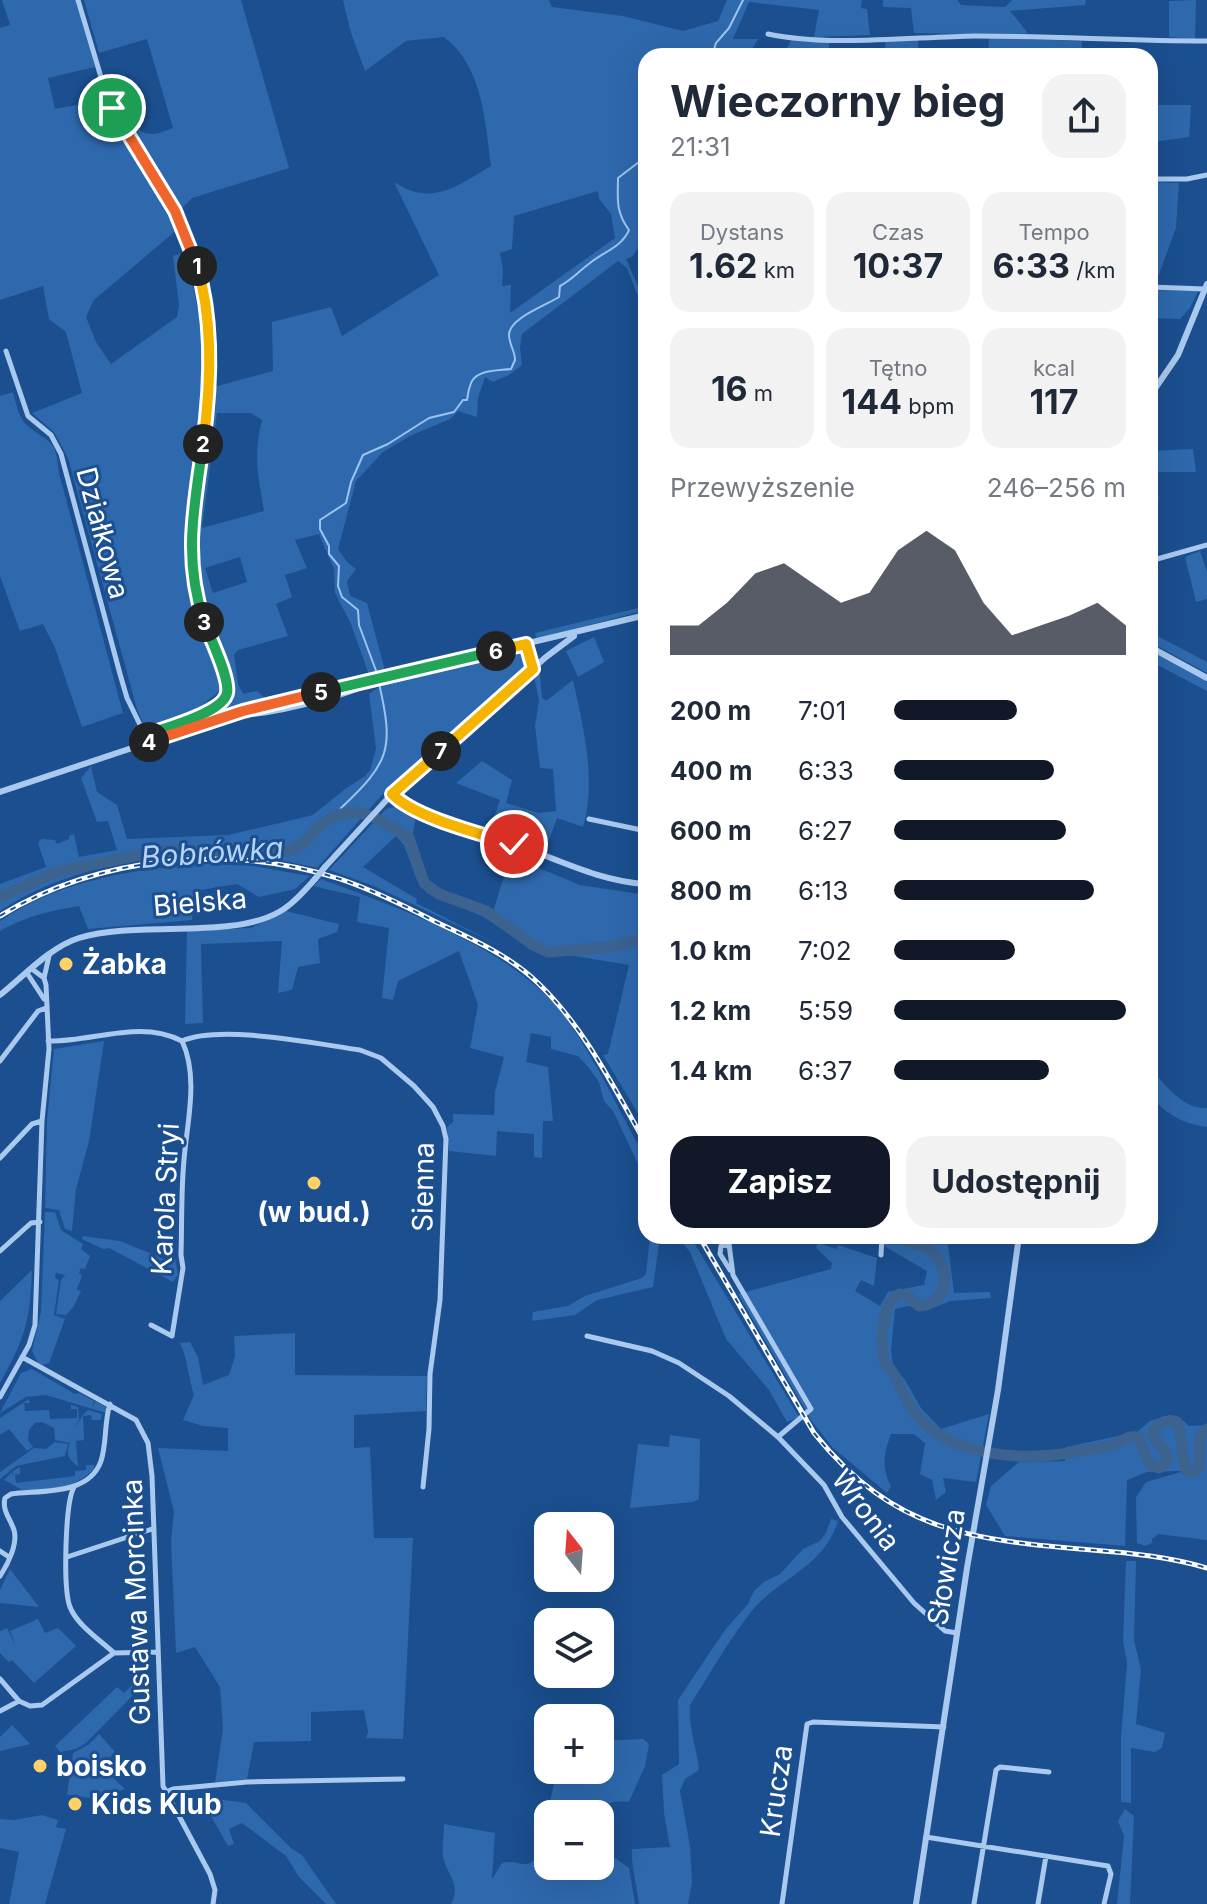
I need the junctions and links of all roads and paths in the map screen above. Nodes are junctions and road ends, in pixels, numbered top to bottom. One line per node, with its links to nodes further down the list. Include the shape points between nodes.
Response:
1 (78, 0): 22 (street, via 106,94 175,211 205,304 209,385 191,527 192,578 227,693 222,702 196,717)
2 (768, 34): 3 (street, via 828,39)
3 (1207, 41)
4 (1207, 175): 5 (street)
5 (1158, 179)
6 (1158, 287): 7 (street)
7 (1206, 287): 9 (street, via 1178,355)
8 (6, 351): 22 (street, Działkowa, via 28,416 51,435 61,454 127,698)
9 (1158, 384)
10 (1207, 545): 11 (street)
11 (1158, 559)
12 (638, 617): 13 (street, Bielska)
13 (578, 633): 14 (street); 16 (street, Bielska)
14 (526, 644): 16 (street); 18 (street)
15 (1158, 651): 17 (street)
16 (533, 669): 24 (street, Bielska)
17 (1207, 678)
18 (373, 681): 19 (street); 20 (street)
19 (333, 689): 20 (street); 21 (street)
20 (316, 699): 21 (street)
21 (238, 714): 22 (street)
22 (146, 739): 23 (street)
23 (0, 792)
24 (392, 794): 27 (street, via 449,823 592,875); 28 (street, Bielska, bridge, via 279,912 255,921 103,933 71,941)
25 (589, 819): 26 (street)
26 (638, 829)
27 (638, 884)
28 (49, 956): 29 (street, Bielska); 30 (street)
29 (30, 971): 30 (street); 31 (street, Bielska); 32 (street)
30 (44, 978): 32 (street)
31 (0, 995)
32 (46, 1006): 33 (street); 35 (street)
33 (48, 1041): 34 (street, Sienna, via 135,1031); 36 (street)
34 (182, 1041): 46 (street, Karola Stryi, via 190,1079 183,1268 172,1336); 53 (street, Sienna, via 234,1035 360,1050 381,1058 433,1107 443,1126 446,1153 440,1300)
35 (1, 1060)
36 (42, 1121): 37 (street, via 32,1124); 38 (street)
37 (0, 1158)
38 (40, 1222): 43 (street, via 31,1223); 48 (street, via 35,1325)
39 (729, 1244): 42 (street)
40 (882, 1244): 44 (street)
41 (1018, 1244): 59 (street, Słowicza)
42 (729, 1247): 45 (street); 45 (street, via 721,1246 720,1254)
43 (0, 1251)
44 (881, 1255)
45 (733, 1275): 51 (street, via 811,1409)
46 (151, 1325)
47 (587, 1336): 51 (street, Wronia, via 679,1363)
48 (22, 1357): 49 (street); 50 (street, Gustawa Morcinka)
49 (0, 1397)
50 (110, 1404): 52 (street, via 100,1463); 54 (street, Gustawa Morcinka, via 136,1420 148,1443)
51 (778, 1437): 59 (street, Wronia, via 824,1485 842,1517 914,1603 945,1631)
52 (74, 1487): 56 (street, via 11,1494 3,1500 15,1533); 57 (street, via 68,1504)
53 (423, 1487)
54 (152, 1529): 57 (street); 60 (street, Gustawa Morcinka)
55 (0, 1551): 56 (street)
56 (9, 1557): 58 (street)
57 (67, 1557): 61 (street, via 70,1607)
58 (0, 1576)
59 (958, 1633): 65 (street, Słowicza)
60 (158, 1652): 61 (street); 68 (street, Gustawa Morcinka)
61 (114, 1653): 63 (street, via 42,1705)
62 (0, 1679): 63 (street)
63 (19, 1701): 64 (street)
64 (0, 1711)
65 (944, 1727): 69 (street, Słowicza); 73 (street, Krucza, via 807,1724)
66 (1049, 1772): 70 (street, via 996,1770)
67 (403, 1779): 68 (street, via 247,1782)
68 (166, 1792): 72 (street, Gustawa Morcinka, via 212,1879)
69 (926, 1837): 70 (street); 74 (street, Słowicza)
70 (984, 1846): 71 (street); 75 (street)
71 (1046, 1856): 76 (street); 77 (street, via 1108,1866)
72 (213, 1904)
73 (782, 1904)
74 (916, 1904)
75 (974, 1904)
76 (1038, 1904)
77 (1104, 1904)

